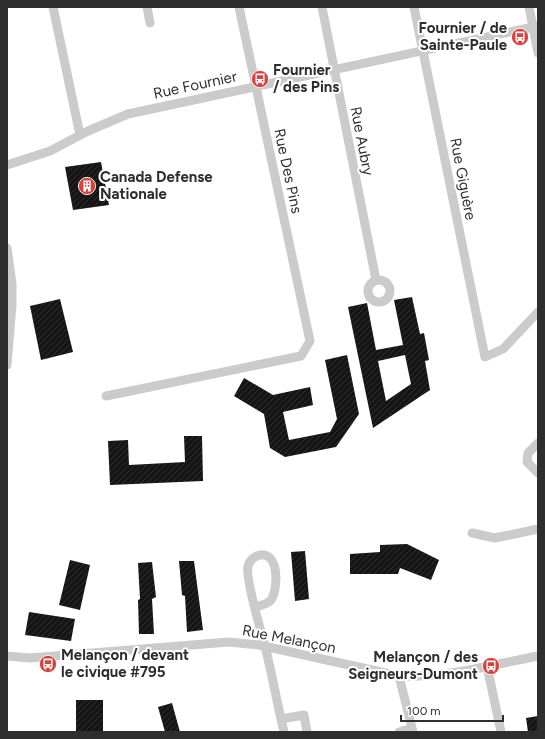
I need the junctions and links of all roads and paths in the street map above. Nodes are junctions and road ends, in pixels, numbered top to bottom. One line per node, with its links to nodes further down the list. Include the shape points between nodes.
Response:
1 (53, 7): 13 (street)
2 (147, 7): 7 (street)
3 (239, 7): 12 (street, Rue Des Pins)
4 (322, 7): 11 (street, Rue Aubry)
5 (414, 7): 9 (street, Rue Giguère)
6 (528, 7): 8 (street)
7 (150, 23)
8 (536, 27): 9 (street, Rue Fournier); 10 (street)
9 (422, 51): 11 (street, Rue Fournier); 17 (street, Rue Giguère, via 485,357 503,349)
10 (538, 53)
11 (334, 70): 12 (street, Rue Fournier); 16 (street, Rue Aubry)
12 (256, 87): 13 (street, Rue Fournier, via 128,114); 19 (street, Rue Des Pins, via 310,340 301,356)
13 (80, 134): 14 (street, Rue Fournier, via 50,151)
14 (7, 165)
15 (7, 248): 18 (street, via 12,284)
16 (376, 280)
17 (538, 312)
18 (7, 365)
19 (106, 396)
20 (538, 443): 21 (street, via 528,453 528,462)
21 (538, 473)
22 (538, 530): 23 (street, via 495,538)
23 (472, 533)
24 (255, 607): 24 (street, via 248,566 252,559 260,554 268,556 273,561 276,586 271,600); 25 (street)
25 (265, 646): 26 (street, Rue Melançon, via 230,642 30,658); 29 (street, Rue Melançon); 30 (street)
26 (7, 656)
27 (538, 656): 28 (street, Rue Melançon)
28 (487, 666): 29 (street, Rue Melançon, via 441,675); 35 (street)
29 (399, 676): 31 (street)
30 (280, 719): 32 (street); 33 (street, via 304,715)
31 (412, 730): 34 (street)
32 (284, 732)
33 (307, 732)
34 (399, 732)
35 (501, 732)

